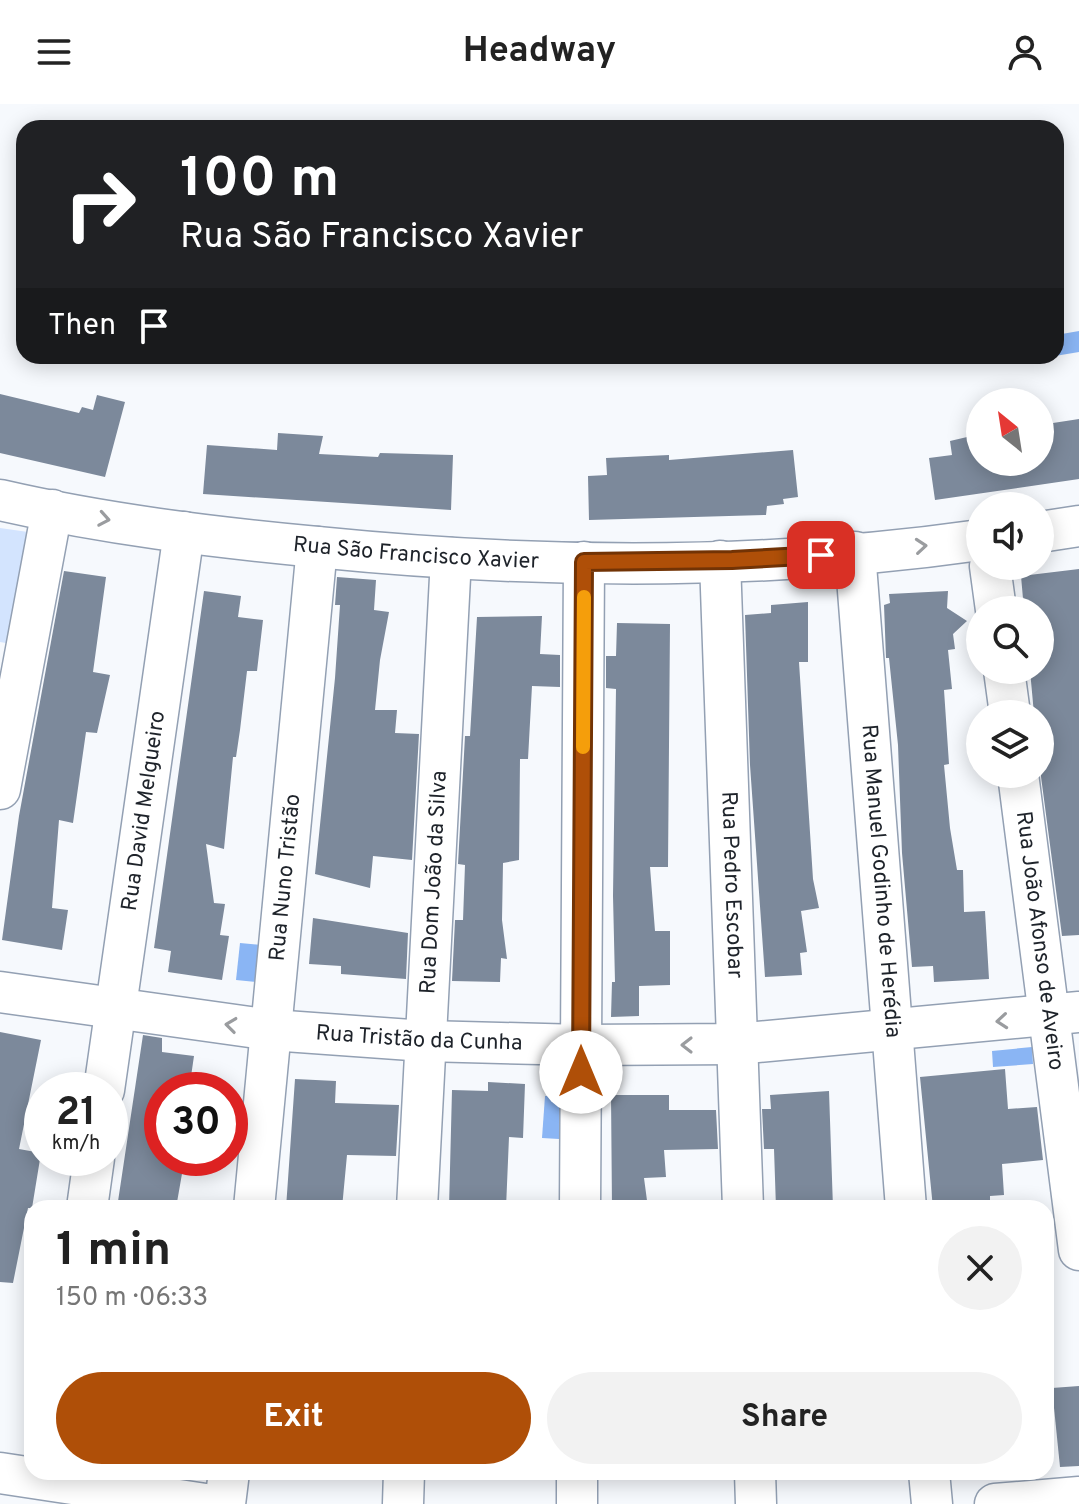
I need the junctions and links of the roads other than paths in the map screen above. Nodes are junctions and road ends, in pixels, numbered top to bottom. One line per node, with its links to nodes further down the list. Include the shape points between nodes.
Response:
1 (0, 500): 2 (street, Rua São Francisco Xavier)
2 (52, 510): 5 (street, Rua São Francisco Xavier, one-way to 5); 13 (street)
3 (1079, 526): 4 (street)
4 (1054, 530)
5 (184, 532): 7 (street, Rua São Francisco Xavier); 15 (street, Rua David Melgueiro)
6 (966, 541): 8 (street, Rua São Francisco Xavier, one-way to 6)
7 (317, 547): 9 (street, Rua São Francisco Xavier); 17 (street, Rua Nuno Tristão)
8 (855, 552): 10 (street, Rua São Francisco Xavier); 18 (street, Rua Manuel Godinho de Herédia)
9 (451, 558): 11 (street, Rua São Francisco Xavier); 19 (street, Rua Dom João da Silva)
10 (720, 561): 11 (street, Rua São Francisco Xavier); 20 (street, Rua Pedro Escobar)
11 (584, 562): 21 (street)
12 (1021, 788): 16 (street, Rua João Afonso de Aveiro)
13 (0, 789)
14 (0, 992): 15 (street, Rua Tristão da Cunha)
15 (115, 1010): 17 (street, Rua Tristão da Cunha, one-way to 15); 22 (street, Rua David Melgueiro)
16 (1065, 1014): 18 (street, Rua Tristão da Cunha, one-way to 18); 30 (street, Rua João Afonso de Aveiro)
17 (271, 1030): 19 (street, Rua Tristão da Cunha); 25 (street, Rua Nuno Tristão)
18 (890, 1031): 20 (street, Rua Tristão da Cunha); 29 (street, Rua Manuel Godinho de Herédia)
19 (425, 1041): 21 (street, Rua Tristão da Cunha); 26 (street, Rua Dom João da Silva)
20 (736, 1044): 21 (street, Rua Tristão da Cunha, one-way to 21); 28 (street, Rua Pedro Escobar)
21 (581, 1045): 27 (street)
22 (106, 1072)
23 (91, 1176): 24 (street)
24 (88, 1200)
25 (255, 1200)
26 (417, 1200)
27 (580, 1200)
28 (743, 1200)
29 (905, 1200)
30 (1079, 1250)
31 (0, 1473): 32 (street)
32 (24, 1480)
33 (26, 1480): 39 (street)
34 (228, 1480): 42 (street)
35 (404, 1480): 43 (street)
36 (577, 1480): 44 (street)
37 (755, 1480): 45 (street)
38 (930, 1480): 46 (street)
39 (48, 1486): 41 (street)
40 (1079, 1497): 47 (street)
41 (205, 1504)
42 (225, 1504)
43 (403, 1504)
44 (577, 1504)
45 (756, 1504)
46 (932, 1504)
47 (995, 1504)

